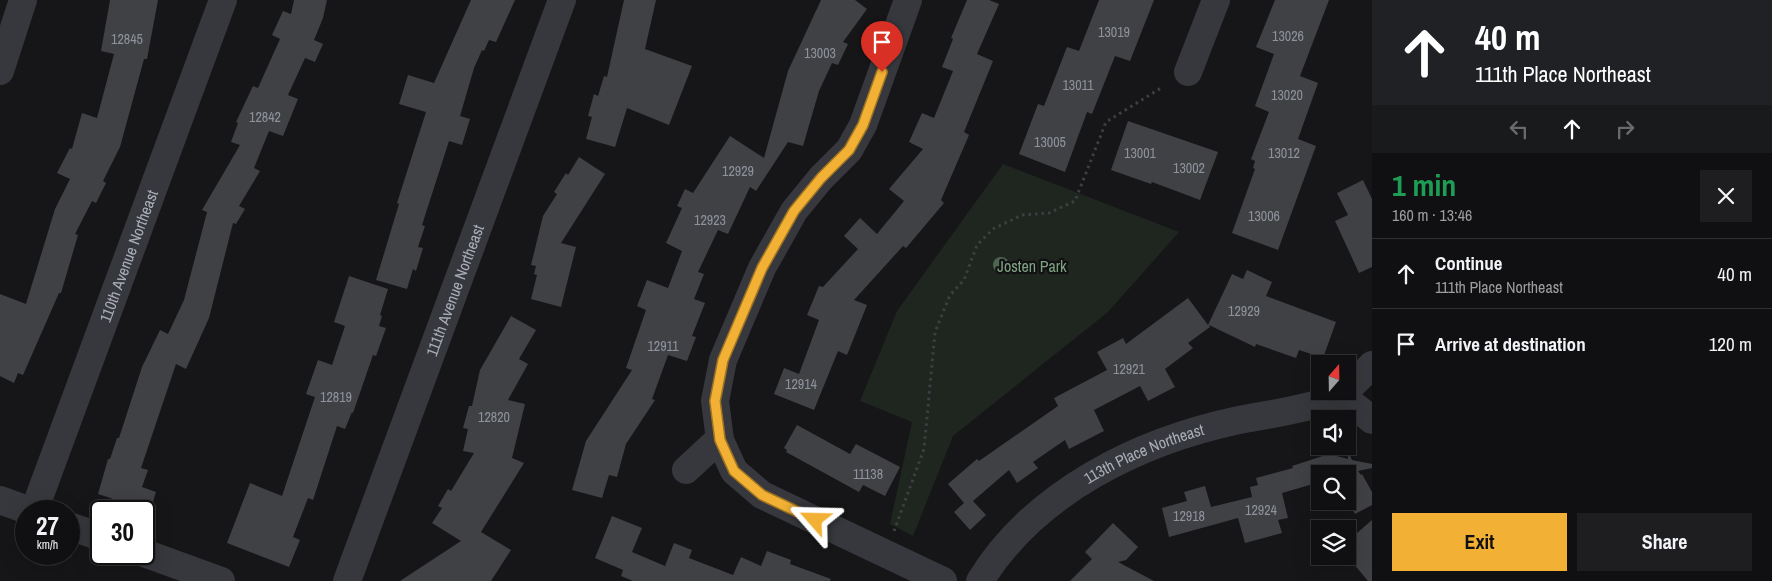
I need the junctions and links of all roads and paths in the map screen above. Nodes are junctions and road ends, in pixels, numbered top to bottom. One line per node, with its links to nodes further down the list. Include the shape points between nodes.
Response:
1 (23, 0): 6 (street)
2 (223, 0): 17 (street, 110th Avenue Northeast)
3 (562, 0): 22 (street, 111th Avenue Northeast)
4 (908, 0): 14 (street, via 863,125 849,150 794,211 762,268 723,360 715,401)
5 (1216, 0): 7 (street)
6 (0, 72)
7 (1188, 72)
8 (1161, 88): 19 (path, via 1106,122 1075,201 1049,213 1022,215 993,229 978,245 964,280 950,295 935,332 924,449)
9 (1372, 366): 10 (street, 113th Place Northeast)
10 (1356, 381)
11 (1326, 400): 24 (street, 113th Place Northeast, via 1167,440 1108,466 1040,512 1012,539)
12 (1353, 400): 13 (street)
13 (1372, 420)
14 (720, 440): 15 (street); 19 (street, via 734,471 762,495)
15 (686, 470)
16 (0, 500): 18 (street)
17 (38, 500)
18 (15, 506)
19 (886, 553): 23 (street)
20 (155, 557): 21 (street)
21 (221, 581)
22 (347, 581)
23 (943, 581)
24 (980, 581)

